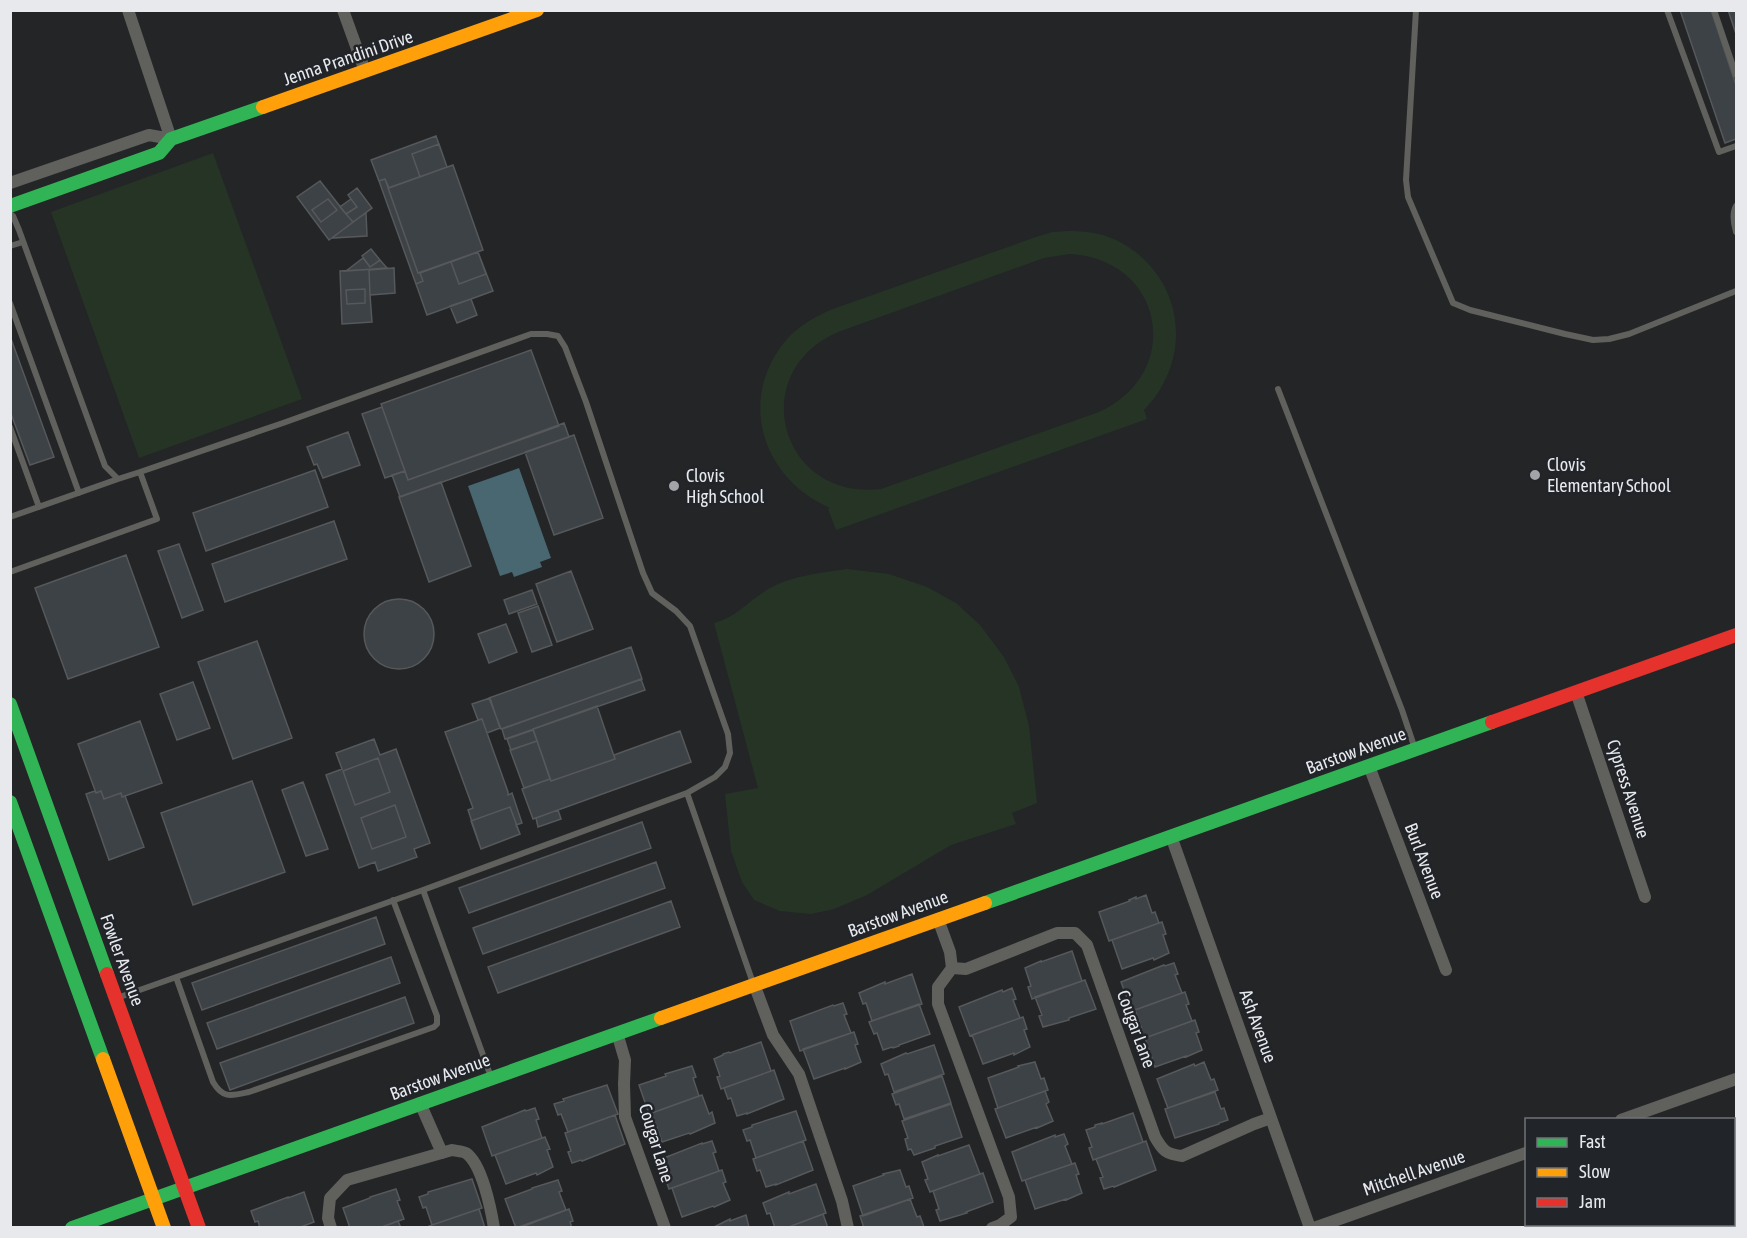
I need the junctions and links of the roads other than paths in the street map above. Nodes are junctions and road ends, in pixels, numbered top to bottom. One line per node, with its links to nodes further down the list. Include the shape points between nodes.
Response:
1 (128, 10): 9 (street)
2 (343, 10): 7 (street)
3 (537, 10): 7 (street, Jenna Prandini Drive)
4 (1416, 10): 18 (lane, via 1408,197 1453,303 1593,340 1629,334)
5 (1667, 10): 10 (lane, via 1719,152)
6 (1714, 10): 8 (lane)
7 (365, 71): 9 (street, Jenna Prandini Drive)
8 (1737, 75)
9 (171, 139): 11 (street, Jenna Prandini Drive, via 149,135); 12 (street, Jenna Prandini Drive, via 159,153)
10 (1737, 146)
11 (10, 183)
12 (10, 206)
13 (1737, 206): 15 (lane)
14 (10, 214): 16 (lane)
15 (1737, 232)
16 (23, 242): 17 (lane); 23 (lane, via 105,466)
17 (10, 246)
18 (1737, 291)
19 (10, 303): 24 (lane)
20 (1278, 389): 32 (lane)
21 (10, 427): 25 (lane)
22 (140, 472): 23 (lane); 27 (lane, via 157,519); 34 (lane, via 531,334 558,336 586,402 652,593 690,626 728,734 730,753 725,767 716,777)
23 (118, 479): 24 (lane)
24 (79, 493): 25 (lane)
25 (39, 507): 26 (lane)
26 (10, 517)
27 (10, 572)
28 (1737, 635): 29 (street, Barstow Avenue)
29 (1576, 692): 32 (street, Barstow Avenue); 39 (street, Cypress Avenue)
30 (10, 704): 36 (street, Fowler Avenue)
31 (10, 741): 36 (street)
32 (1415, 749): 33 (street, Barstow Avenue)
33 (1369, 766): 37 (street, Barstow Avenue); 43 (street, Burl Avenue)
34 (687, 793): 38 (lane); 45 (lane)
35 (10, 802): 56 (street)
36 (51, 816): 46 (street, Fowler Avenue)
37 (1171, 836): 41 (street, Barstow Avenue); 51 (street, Ash Avenue)
38 (423, 890): 40 (lane); 48 (lane)
39 (1645, 897)
40 (393, 900): 44 (lane); 44 (lane, via 437,1016 434,1028 249,1092 226,1095 213,1082)
41 (938, 919): 42 (street); 45 (street, Barstow Avenue)
42 (952, 968): 51 (street, Cougar Lane, via 966,969 1058,933 1075,933 1087,945 1162,1148 1170,1155 1182,1156); 64 (street, via 938,987 938,1004 1009,1197 1011,1217)
43 (1446, 970)
44 (176, 977): 46 (lane)
45 (754, 984): 47 (street, Barstow Avenue); 63 (street, via 774,1035 799,1074)
46 (116, 998): 55 (street, Fowler Avenue)
47 (617, 1033): 48 (street, Barstow Avenue); 62 (street, Cougar Lane, via 625,1060 625,1117)
48 (491, 1078): 50 (street, Barstow Avenue)
49 (1737, 1079): 52 (street)
50 (420, 1103): 53 (street); 55 (street, Barstow Avenue)
51 (1271, 1118): 65 (street, Ash Avenue)
52 (1624, 1118)
53 (442, 1153): 60 (street, via 347,1180 330,1198 328,1218); 61 (street, via 465,1153 474,1161 489,1198)
54 (1525, 1154): 65 (street, Mitchell Avenue)
55 (184, 1187): 56 (street, Barstow Avenue); 59 (street, Fowler Avenue)
56 (152, 1198): 57 (street, Barstow Avenue); 58 (street)
57 (72, 1227)
58 (164, 1227)
59 (199, 1227)
60 (332, 1227)
61 (494, 1227)
62 (665, 1227)
63 (848, 1227)
64 (993, 1227)
65 (1312, 1227)

